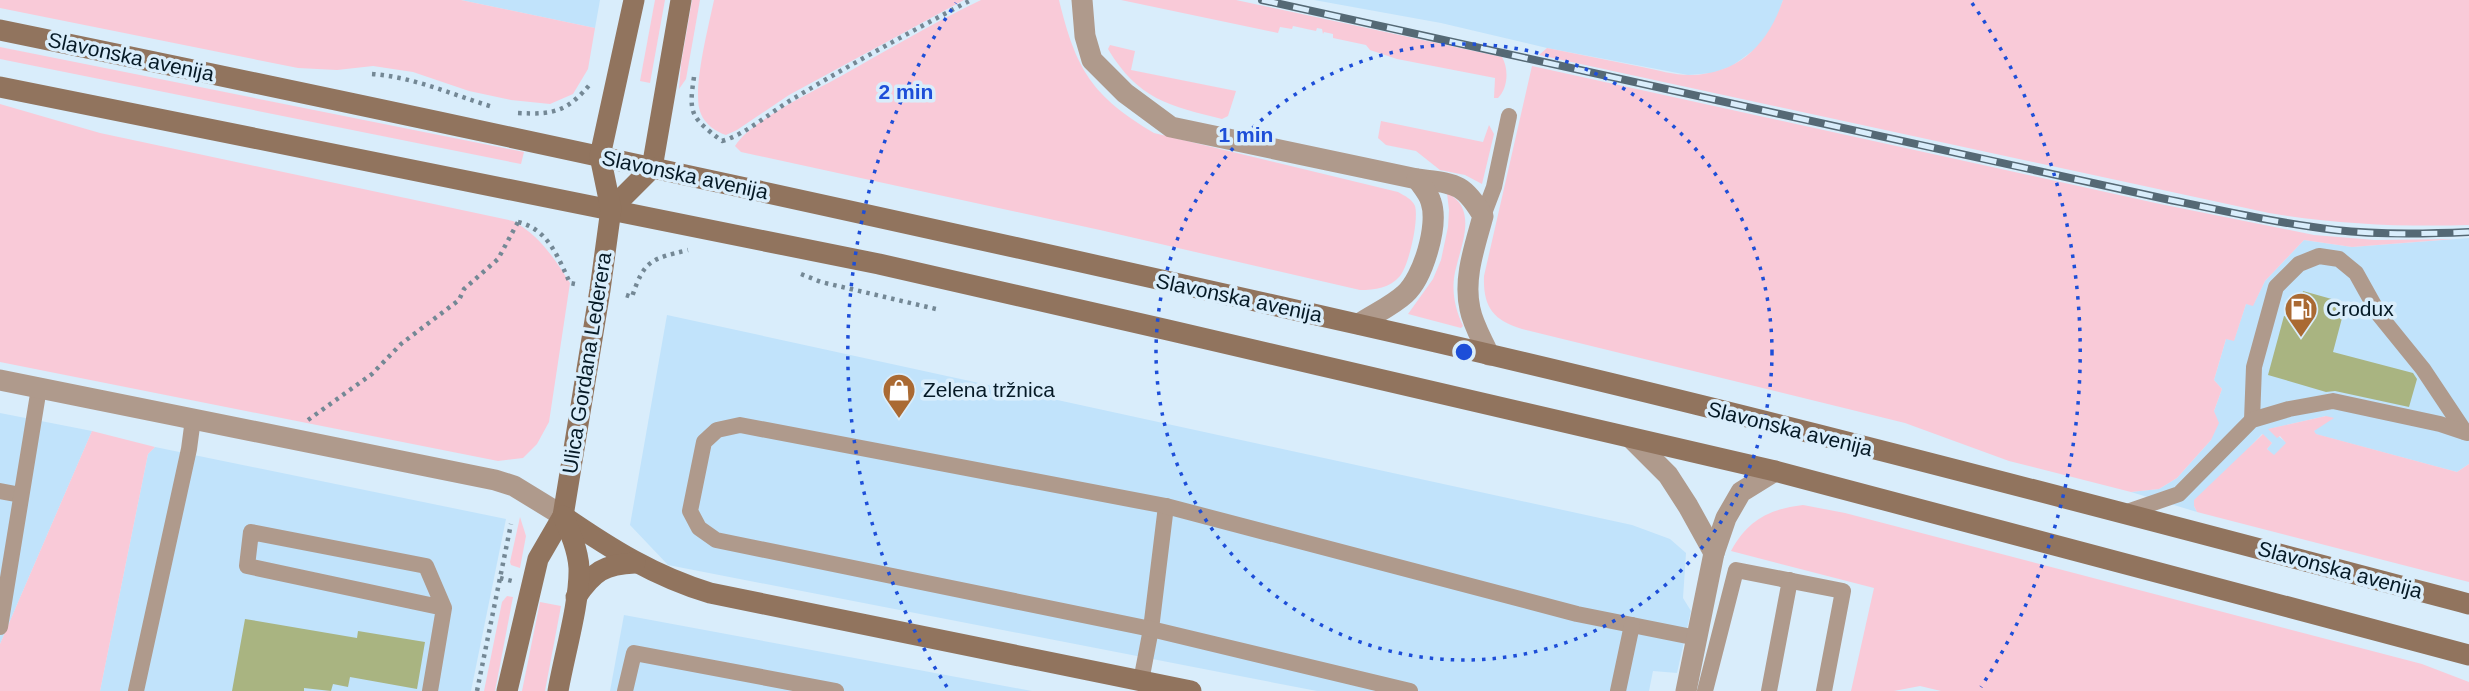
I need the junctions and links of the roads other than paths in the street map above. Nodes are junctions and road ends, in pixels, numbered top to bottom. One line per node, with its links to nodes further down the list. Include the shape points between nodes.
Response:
1 (634, 0): 7 (main road)
2 (681, 0): 8 (main road)
3 (1082, 0): 9 (street, via 1085,36 1093,60 1125,93 1171,127)
4 (0, 30): 7 (main road, Slavonska avenija)
5 (0, 87): 10 (main road, Slavonska avenija)
6 (1509, 116): 11 (lane)
7 (600, 156): 8 (main road, Slavonska avenija); 10 (main road, Ulica Gordana Lederera)
8 (652, 168): 10 (main road); 12 (main road, Slavonska avenija)
9 (1417, 179): 11 (street, via 1452,184 1470,194); 12 (street, via 1431,201 1434,218 1421,269 1406,293)
10 (611, 209): 19 (main road, Slavonska avenija, via 879,264); 25 (main road, Ulica Gordana Lederera)
11 (1483, 216): 13 (street, via 1468,287 1470,310)
12 (1359, 324): 13 (main road, Slavonska avenija)
13 (1489, 355): 24 (main road, Slavonska avenija)
14 (0, 380): 15 (street)
15 (40, 388): 16 (street); 22 (lane)
16 (193, 419): 25 (street, via 495,480 514,486); 38 (lane)
17 (2252, 420): 18 (lane, via 2333,401); 18 (lane, via 2254,367 2276,287 2299,264 2319,256 2339,259 2356,273 2380,316); 24 (lane, via 2179,494)
18 (2467, 433)
19 (1631, 438): 20 (main road, Slavonska avenija); 26 (street, via 1668,475)
20 (1775, 471): 26 (street, via 1741,492); 36 (main road, Slavonska avenija)
21 (0, 491): 22 (lane)
22 (21, 495): 33 (lane)
23 (1166, 506): 32 (lane); 34 (lane); 34 (lane, via 740,425 717,430 704,442 690,511 699,528 716,540)
24 (2124, 513): 30 (main road, Slavonska avenija)
25 (563, 516): 27 (main road); 29 (main road, Ulica Gordana Lederera, via 579,568); 40 (main road, Ulica Gordana Lederera, via 538,559)
26 (1714, 553): 35 (street)
27 (635, 563): 29 (main road, via 594,574); 37 (main road, via 710,593)
28 (1790, 580): 48 (lane, via 1736,570); 49 (lane); 50 (lane, via 1843,591)
29 (576, 597): 41 (main road, Ulica Gordana Lederera)
30 (2469, 604)
31 (444, 608): 31 (lane, via 426,566 251,532 247,566); 39 (lane)
32 (1632, 625): 35 (lane); 46 (lane)
33 (0, 627)
34 (1152, 629): 37 (lane); 45 (lane)
35 (1697, 638): 47 (street)
36 (2469, 655)
37 (1141, 681): 44 (main road)
38 (136, 691)
39 (430, 691)
40 (508, 691)
41 (558, 691)
42 (625, 691): 43 (lane, via 634,653)
43 (836, 691)
44 (1191, 691)
45 (1410, 691)
46 (1618, 691)
47 (1686, 691)
48 (1705, 691)
49 (1769, 691)
50 (1824, 691)

